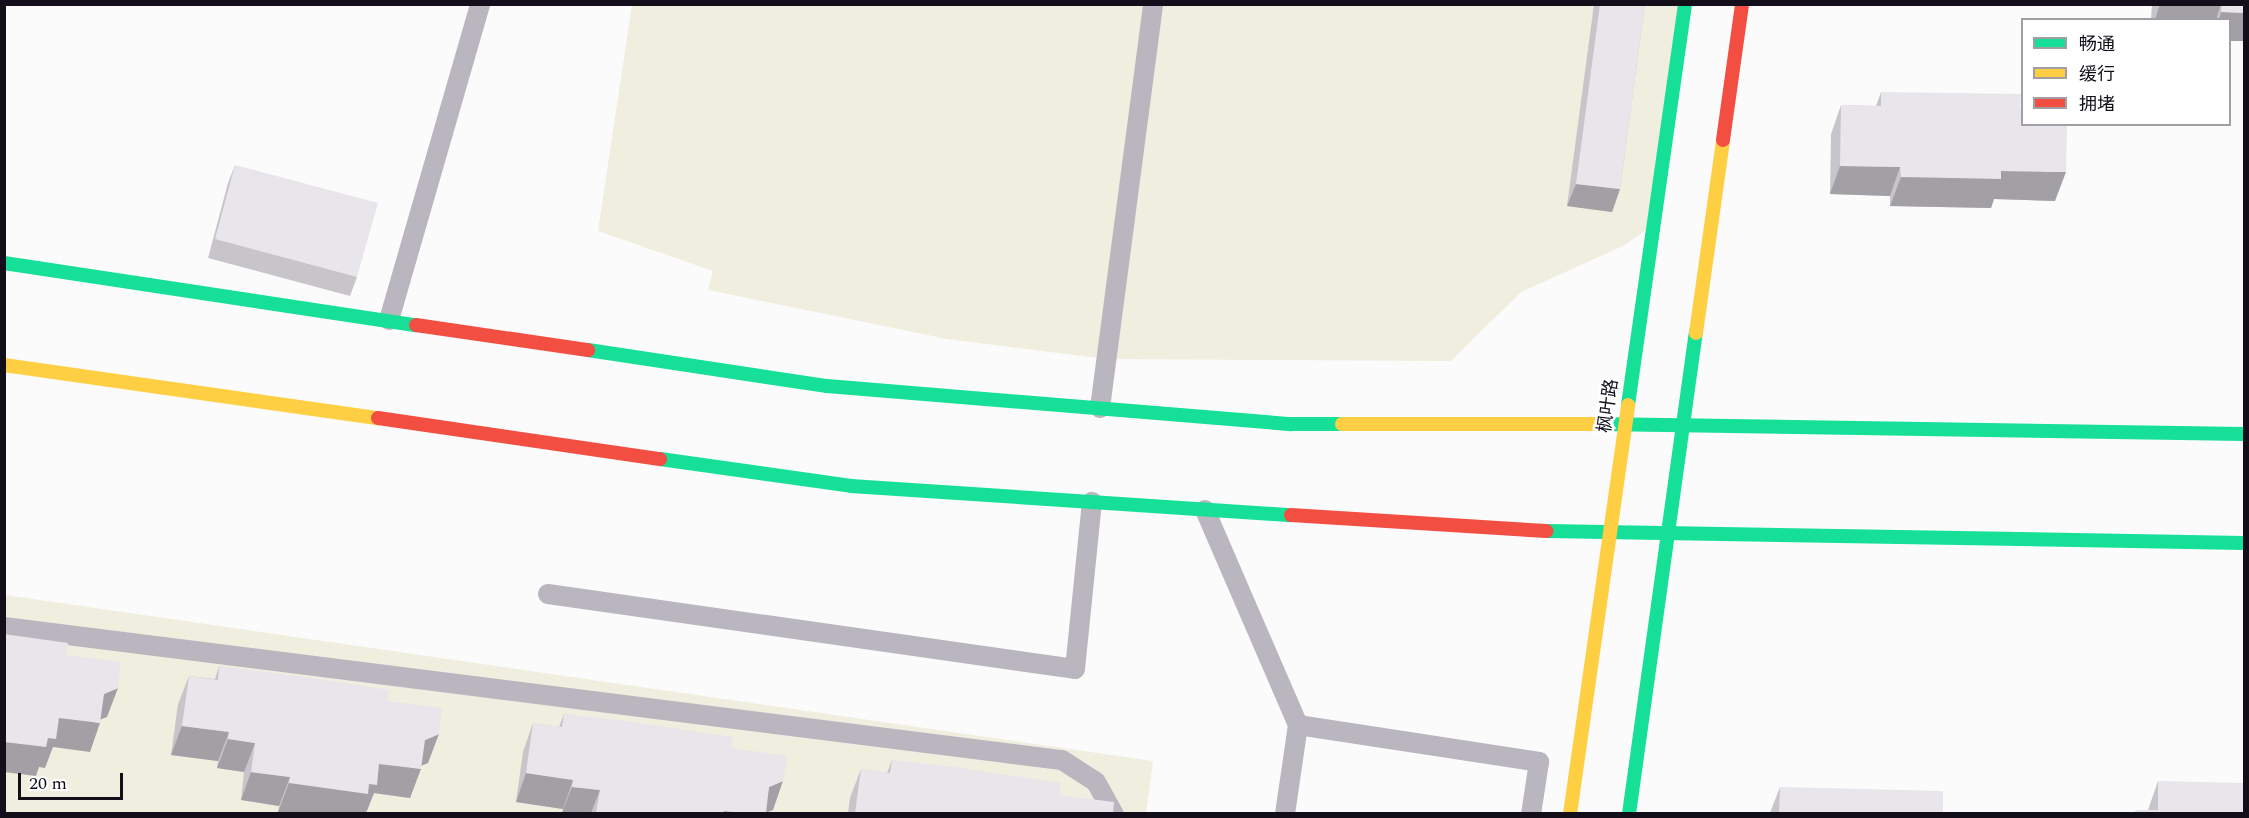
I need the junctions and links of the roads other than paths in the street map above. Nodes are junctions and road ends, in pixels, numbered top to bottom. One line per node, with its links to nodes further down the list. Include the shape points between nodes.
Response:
1 (480, 4): 6 (lane)
2 (1153, 4): 8 (lane)
3 (1684, 4): 9 (main road, 枫叶路)
4 (1742, 4): 10 (main road)
5 (4, 263): 6 (main road)
6 (389, 320): 8 (main road, via 827,386)
7 (4, 365): 12 (main road, via 852,486)
8 (1100, 408): 9 (main road, via 1291,424)
9 (1625, 424): 10 (main road); 14 (main road, 枫叶路)
10 (1684, 425): 11 (main road); 15 (main road)
11 (2244, 434)
12 (1092, 502): 13 (main road); 17 (lane, via 1075,669)
13 (1205, 510): 14 (main road, via 1508,530); 19 (lane)
14 (1610, 530): 15 (main road); 23 (main road, 枫叶路)
15 (1669, 533): 16 (main road); 24 (main road)
16 (2244, 543)
17 (548, 594)
18 (4, 627): 20 (lane, via 1062,760 1096,782)
19 (1298, 725): 21 (lane); 22 (lane, via 1539,762)
20 (1114, 813)
21 (1285, 813)
22 (1531, 813)
23 (1570, 813)
24 (1629, 813)

